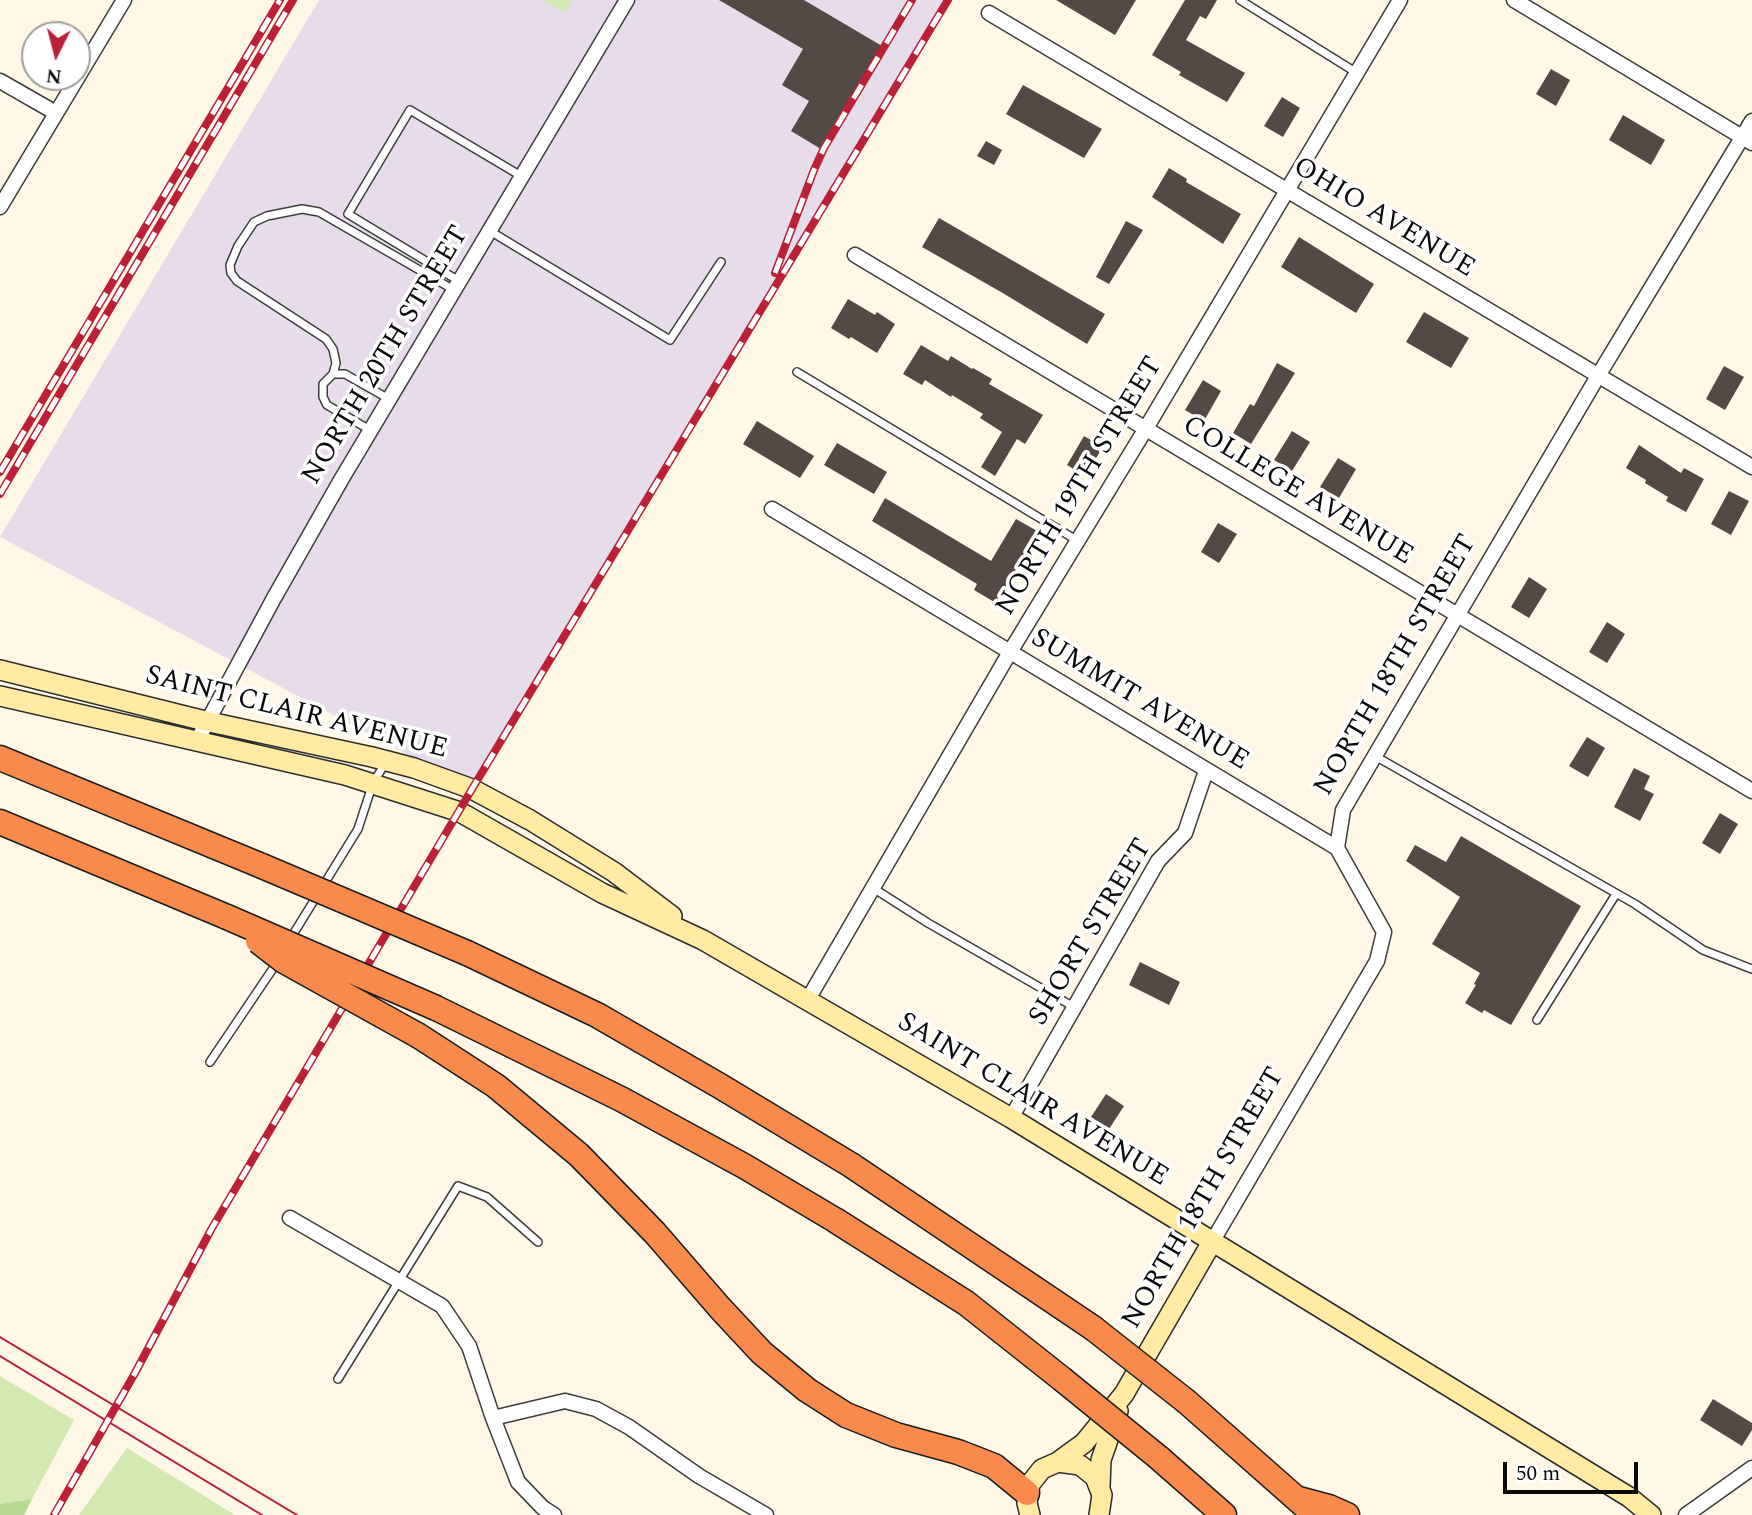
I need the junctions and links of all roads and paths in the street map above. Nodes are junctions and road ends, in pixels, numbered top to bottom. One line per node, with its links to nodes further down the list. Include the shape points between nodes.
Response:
1 (124, 0): 9 (street)
2 (627, 0): 12 (street, NORTH 20TH STREET)
3 (1240, 0): 7 (lane)
4 (1399, 0): 7 (street, NORTH 19TH STREET)
5 (1514, 0): 11 (street)
6 (989, 13): 13 (street, OHIO AVENUE)
7 (1357, 73): 13 (street, NORTH 19TH STREET)
8 (0, 80): 9 (street)
9 (56, 113): 14 (street)
10 (1752, 121): 11 (street, NORTH 18TH STREET)
11 (1747, 140): 21 (street, NORTH 18TH STREET)
12 (522, 176): 15 (street, NORTH 20TH STREET); 18 (lane, via 410,110 348,214)
13 (1287, 190): 21 (street, OHIO AVENUE); 23 (street, NORTH 19TH STREET)
14 (0, 207)
15 (490, 231): 17 (lane, via 670,340); 18 (street, NORTH 20TH STREET)
16 (855, 255): 23 (street, COLLEGE AVENUE)
17 (722, 262)
18 (457, 286): 20 (lane, via 319,212 302,209 254,222 238,246 231,273 326,339 336,363); 22 (street, NORTH 20TH STREET)
19 (797, 372): 27 (lane)
20 (333, 374): 22 (lane, via 345,374); 24 (lane, via 322,390 327,405)
21 (1598, 376): 25 (street, OHIO AVENUE); 28 (street, NORTH 18TH STREET)
22 (389, 400): 24 (street, NORTH 20TH STREET)
23 (1145, 430): 27 (street, NORTH 19TH STREET); 28 (street, COLLEGE AVENUE)
24 (371, 431): 32 (street, NORTH 20TH STREET)
25 (1752, 467)
26 (772, 509): 29 (street, SUMMIT AVENUE)
27 (1078, 541): 29 (street, NORTH 19TH STREET)
28 (1457, 616): 34 (street, NORTH 18TH STREET); 39 (street, COLLEGE AVENUE)
29 (1010, 652): 37 (street, SUMMIT AVENUE); 42 (street, NORTH 19TH STREET)
30 (0, 670): 32 (main road, SAINT CLAIR AVENUE)
31 (0, 696): 33 (main road, SAINT CLAIR AVENUE)
32 (205, 721): 33 (street, NORTH 20TH STREET); 36 (main road, SAINT CLAIR AVENUE)
33 (197, 741): 38 (main road, SAINT CLAIR AVENUE)
34 (1375, 756): 41 (street, NORTH 18TH STREET, via 1343,810); 43 (lane)
35 (0, 758): 63 (highway, bridge, via 467,953 597,1015 851,1165 1093,1328 1187,1402)
36 (387, 761): 38 (lane); 45 (main road, SAINT CLAIR AVENUE, via 472,789 530,820 614,872)
37 (1206, 771): 41 (street, SUMMIT AVENUE); 48 (street, SHORT STREET, via 1185,833 1158,861)
38 (373, 783): 45 (main road, SAINT CLAIR AVENUE, via 460,812 602,893); 50 (lane, via 358,829)
39 (1752, 791)
40 (0, 822): 44 (highway)
41 (1337, 848): 54 (street, NORTH 18TH STREET, via 1384,932 1377,961)
42 (873, 888): 47 (street, NORTH 19TH STREET); 48 (lane)
43 (1616, 894): 46 (lane, via 1703,950); 49 (lane)
44 (227, 917): 62 (highway, bridge, via 284,961 419,1036 496,1086 579,1155 762,1353 807,1390 846,1415 994,1466); 67 (highway, bridge, via 436,1008 621,1099 835,1220 966,1303)
45 (703, 940): 47 (main road, SAINT CLAIR AVENUE)
46 (1752, 969)
47 (807, 1001): 51 (main road, SAINT CLAIR AVENUE)
48 (1074, 1008): 51 (street, SHORT STREET)
49 (1537, 1020)
50 (210, 1062)
51 (1011, 1118): 54 (main road, SAINT CLAIR AVENUE)
52 (290, 1218): 55 (street)
53 (538, 1242): 55 (lane, via 487,1197 458,1186)
54 (1212, 1242): 57 (main road, NORTH 18TH STREET); 69 (main road, SAINT CLAIR AVENUE, via 1629,1497)
55 (400, 1282): 56 (lane); 58 (street, via 442,1306 469,1346)
56 (338, 1379)
57 (1124, 1394): 59 (main road, NORTH 18TH STREET, via 1084,1443); 61 (main road, NORTH 18TH STREET, via 1101,1460)
58 (493, 1418): 64 (street, via 519,1482); 65 (street, via 565,1401 596,1409)
59 (1058, 1462): 61 (main road, via 1080,1465); 62 (main road, NORTH 18TH STREET, via 1035,1475)
60 (1752, 1468): 70 (street)
61 (1100, 1486): 66 (main road, NORTH 18TH STREET)
62 (1029, 1504)
63 (1307, 1507): 68 (highway, via 1329,1507)
64 (554, 1515)
65 (766, 1515)
66 (1099, 1515)
67 (1224, 1515)
68 (1347, 1515)
69 (1651, 1515)
70 (1686, 1515)

